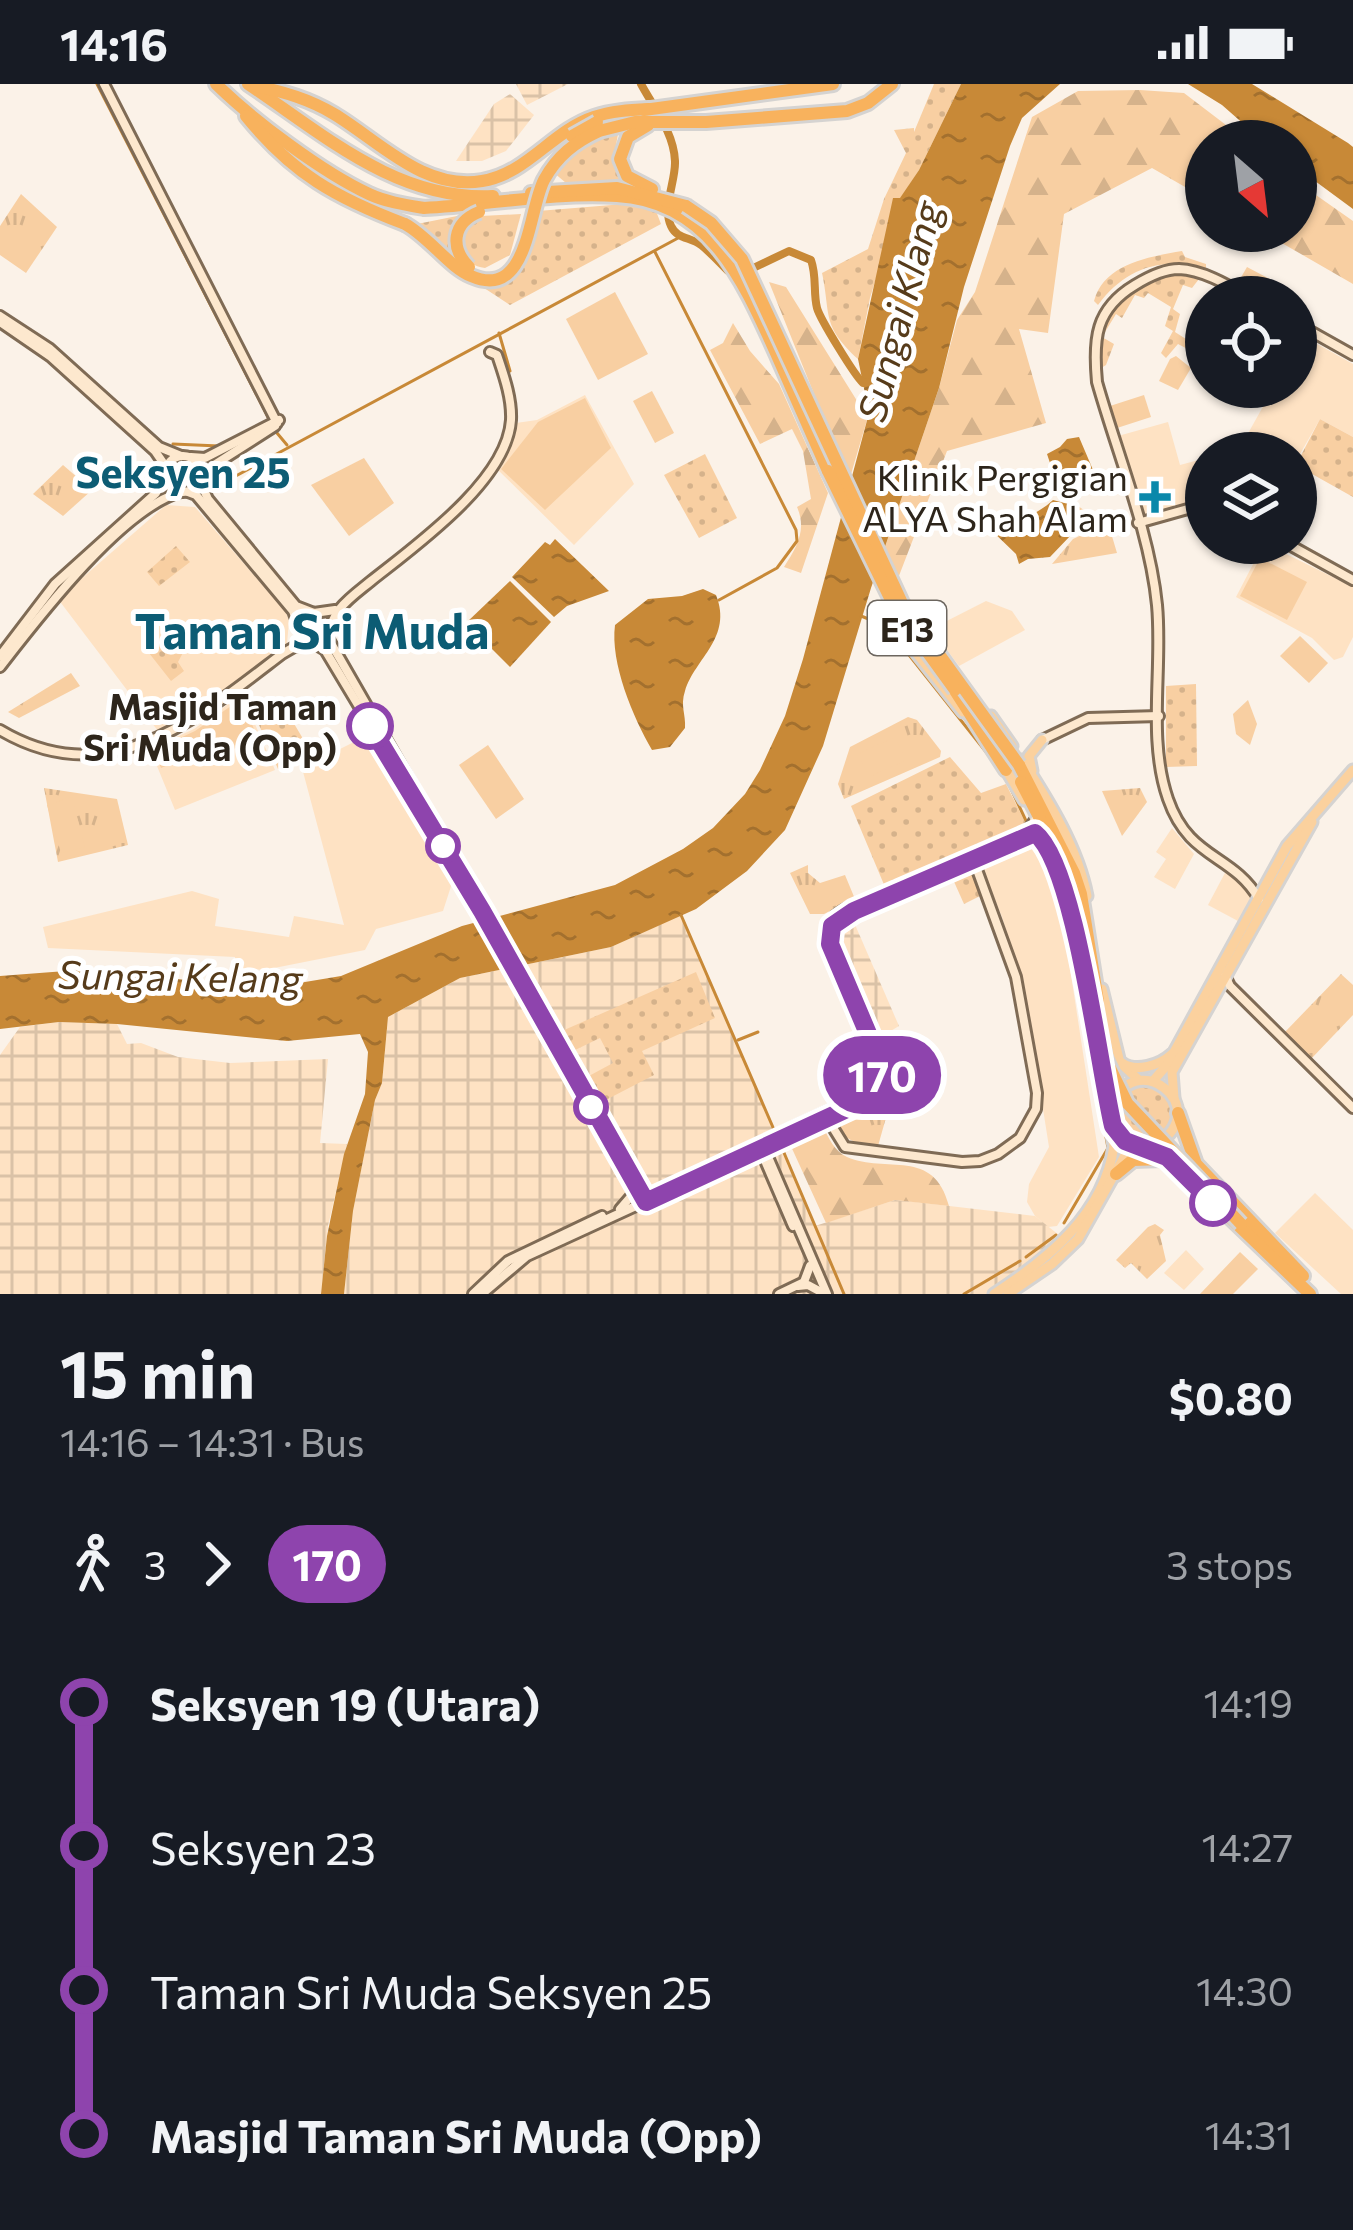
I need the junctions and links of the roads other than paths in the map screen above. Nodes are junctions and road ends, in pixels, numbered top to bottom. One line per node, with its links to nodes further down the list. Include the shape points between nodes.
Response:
1 (104, 84): 19 (street)
2 (216, 84): 6 (highway, E13)
3 (248, 84): 8 (highway, via 298,96 413,167 462,183 510,172 594,117); 10 (highway, E13, via 360,159 428,191 600,188)
4 (833, 84): 7 (highway)
5 (892, 84): 7 (highway, via 847,111)
6 (233, 100): 9 (highway, bridge, via 276,153 309,178 405,224 484,280 520,259 550,170); 11 (highway, E13, via 371,196 424,208)
7 (670, 114): 8 (highway)
8 (651, 116): 9 (highway); 10 (highway, via 628,137 620,159)
9 (598, 126): 11 (highway, bridge, via 570,138 544,165 530,197 515,253 509,262 493,272 467,266 455,247 465,219 479,212)
10 (650, 195): 11 (highway, E13); 36 (highway, E13, bridge, via 728,257 883,586); 41 (highway, E13, bridge, via 686,206 742,259 902,603)
11 (574, 198)
12 (1206, 276): 25 (street, via 1161,272 1122,293 1095,336 1096,382)
13 (1, 322): 14 (street); 18 (street)
14 (23, 330): 18 (street); 20 (street, via 159,447)
15 (1317, 335): 17 (street)
16 (490, 352): 28 (street, via 505,379 511,421 490,469 424,540)
17 (1353, 355)
18 (51, 357): 21 (street, via 162,457)
19 (277, 422): 20 (street, via 206,458); 22 (street)
20 (185, 456): 21 (street); 22 (street)
21 (165, 471): 23 (street, via 170,487); 34 (street, via 156,493 55,584)
22 (201, 478): 23 (street); 29 (street, via 208,499 296,605)
23 (184, 492): 30 (street, via 196,495 293,611); 35 (street, via 161,497 79,571)
24 (1185, 510): 25 (street)
25 (1138, 523): 37 (street, via 1158,608)
26 (1317, 560): 27 (street)
27 (1353, 580)
28 (337, 610): 29 (street); 31 (street)
29 (315, 613): 30 (street); 31 (street)
30 (298, 628): 32 (street); 33 (street)
31 (329, 630): 32 (street); 52 (street, via 331,648)
32 (312, 644): 33 (street); 52 (street, via 325,650)
33 (282, 654): 38 (street, via 185,726 142,744 71,754)
34 (0, 656)
35 (0, 667)
36 (954, 689): 41 (highway, E13, bridge); 41 (highway, bridge)
37 (1159, 716): 40 (street, via 1088,718); 49 (street, via 1163,778 1177,819 1198,850)
38 (0, 730)
39 (1003, 732): 40 (main road, via 1020,746); 41 (main road, via 918,626 906,628 903,636); 43 (main road)
40 (1042, 740): 43 (main road, via 1028,762)
41 (1013, 768): 44 (main road); 45 (highway, E13); 54 (highway, E13, via 1072,887)
42 (1353, 775): 48 (main road, via 1296,832); 53 (main road, via 1298,843)
43 (1036, 780): 50 (main road)
44 (1035, 820): 46 (main road); 47 (street)
45 (1051, 821): 50 (highway); 54 (highway, E13, via 1082,894)
46 (1049, 849): 47 (street, via 1035,833); 57 (main road, via 1066,889)
47 (973, 857): 64 (street, via 832,926 830,944 883,1073 869,1095); 64 (street, via 1016,977 1037,1093 1032,1118 998,1154 962,1162 845,1147)
48 (1271, 875): 49 (street); 51 (main road)
49 (1245, 877): 51 (street)
50 (1085, 888): 56 (main road)
51 (1258, 899): 55 (main road)
52 (484, 910): 73 (street)
53 (1224, 983): 60 (main road, via 1172,1072); 61 (street)
54 (1095, 1001): 79 (highway, E13, bridge, via 1105,1058 1127,1103)
55 (1174, 1051): 56 (main road, via 1135,1068); 59 (main road)
56 (1118, 1058): 57 (main road, via 1118,1082); 58 (main road)
57 (1102, 1070): 62 (main road)
58 (1139, 1080): 59 (main road); 62 (main road, via 1123,1088)
59 (1153, 1081): 60 (main road)
60 (1174, 1098): 63 (main road)
61 (1352, 1106)
62 (1110, 1111): 65 (main road)
63 (1178, 1113): 67 (main road, via 1171,1134); 69 (highway)
64 (826, 1116): 66 (street)
65 (1113, 1126): 67 (main road); 87 (main road, via 1111,1165 1080,1221)
66 (770, 1141): 68 (street); 68 (street, via 757,1131); 70 (street); 71 (street)
67 (1142, 1147): 72 (highway); 74 (main road, via 1127,1152)
68 (746, 1149): 76 (street)
69 (1196, 1164): 72 (highway, via 1175,1149); 81 (highway)
70 (726, 1165): 71 (street, via 756,1156); 77 (street)
71 (770, 1166): 80 (street); 84 (street)
72 (1176, 1166): 75 (highway)
73 (630, 1169): 76 (street); 77 (street); 78 (street, via 633,1194)
74 (1116, 1174): 75 (highway, via 1133,1160 1155,1157); 83 (main road, via 1078,1239)
75 (1192, 1183): 88 (highway)
76 (660, 1190): 77 (street)
77 (647, 1199): 78 (street); 85 (street, via 527,1256)
78 (620, 1209): 85 (street, via 522,1252)
79 (1239, 1218): 81 (highway, E13); 88 (highway, E13)
80 (809, 1265): 82 (street); 84 (street)
81 (1303, 1276): 89 (highway, E13)
82 (796, 1286): 84 (street); 86 (street)
83 (1015, 1291)
84 (823, 1293)
85 (477, 1294)
86 (779, 1294)
87 (994, 1294)
88 (1310, 1294)
89 (1321, 1294)

